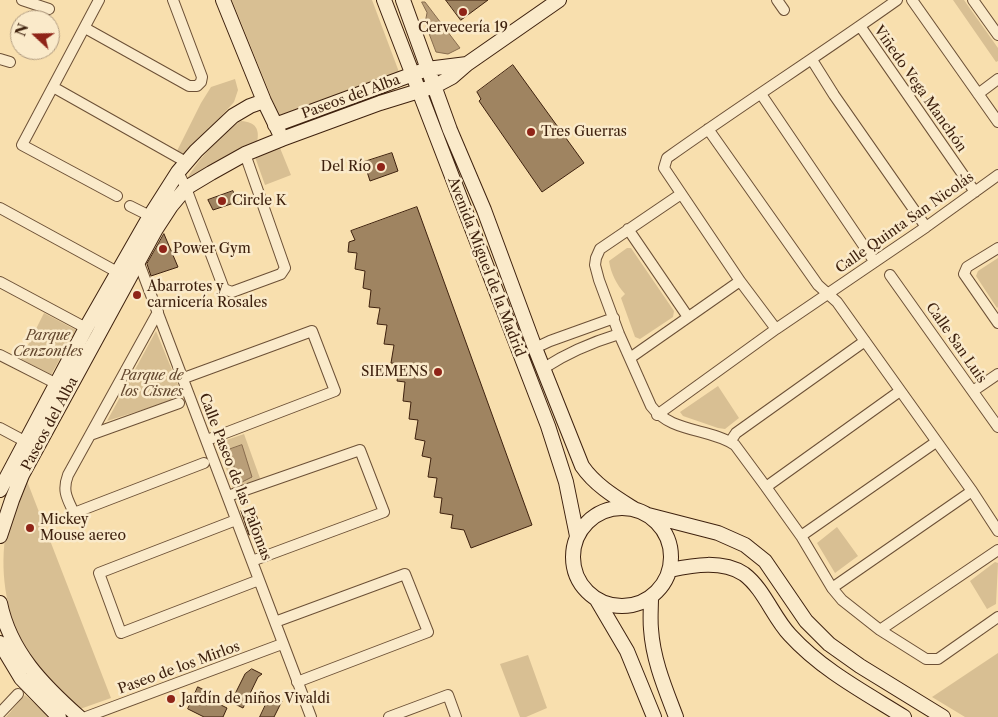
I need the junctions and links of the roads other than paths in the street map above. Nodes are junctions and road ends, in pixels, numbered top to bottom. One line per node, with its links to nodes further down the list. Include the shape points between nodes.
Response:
1 (22, 0): 12 (street)
2 (99, 0): 15 (street)
3 (223, 0): 27 (main road)
4 (384, 0): 20 (main road, Avenida Miguel de la Madrid)
5 (403, 0): 19 (main road, Avenida Miguel de la Madrid)
6 (559, 0): 18 (main road, Paseos del Alba)
7 (777, 0): 13 (street)
8 (897, 0): 14 (street)
9 (912, 0): 26 (street)
10 (973, 0): 16 (street)
11 (172, 1): 15 (street, via 202,77 197,86 189,86)
12 (49, 9)
13 (784, 10)
14 (860, 26): 17 (street); 36 (street, Viñedo Vega Manchón)
15 (85, 28): 23 (street)
16 (998, 35)
17 (812, 60): 25 (street); 42 (street)
18 (467, 64): 19 (main road, Paseos del Alba); 22 (main road, Paseos del Alba)
19 (427, 70): 20 (main road, Paseos del Alba); 22 (main road, Avenida Miguel de la Madrid)
20 (412, 75): 24 (main road, Avenida Miguel de la Madrid); 29 (main road, Paseos del Alba)
21 (998, 79): 26 (street)
22 (435, 86): 24 (main road, Paseos del Alba); 61 (main road, Avenida Miguel de la Madrid)
23 (53, 87): 33 (street); 38 (street, via 22,144)
24 (418, 92): 31 (main road, Paseos del Alba); 89 (main road, Avenida Miguel de la Madrid, via 548,426 566,482)
25 (761, 94): 30 (street); 47 (street)
26 (978, 94): 28 (street)
27 (264, 101): 29 (main road); 33 (main road, Paseos del Alba, via 233,116)
28 (998, 122)
29 (275, 126): 31 (main road)
30 (708, 129): 37 (street, via 664,163); 52 (street, via 818,285)
31 (282, 139): 32 (main road, Paseos del Alba)
32 (245, 154): 35 (main road, Paseos del Alba); 35 (street, via 285,265 280,274 232,292 225,290)
33 (182, 167): 35 (street); 41 (main road, Paseos del Alba)
34 (998, 175): 36 (street, Calle Quinta San Nicolás)
35 (186, 188): 46 (main road, Paseos del Alba, via 165,214)
36 (975, 192): 42 (street, Calle Quinta San Nicolás)
37 (681, 194): 43 (street); 50 (street)
38 (117, 196)
39 (130, 206): 41 (street)
40 (0, 208): 48 (street)
41 (150, 216): 44 (main road, Paseos del Alba)
42 (926, 227): 47 (street, Calle Quinta San Nicolás)
43 (628, 229): 54 (street); 55 (street, via 600,249 596,258 599,280)
44 (133, 247): 46 (street, Calle Paseo de las Palomas); 48 (main road, Paseos del Alba)
45 (998, 248): 56 (street, via 967,267 964,274)
46 (138, 261): 53 (street, Calle Paseo de las Palomas); 78 (main road, Paseos del Alba)
47 (874, 261): 52 (street, Calle Quinta San Nicolás)
48 (119, 272): 57 (main road, Paseos del Alba)
49 (890, 275): 69 (street, Calle San Luis)
50 (740, 281): 54 (street); 58 (street)
51 (0, 282): 57 (street)
52 (828, 294): 58 (street, Calle Quinta San Nicolás); 60 (street)
53 (158, 312): 66 (street, Calle Paseo de las Palomas); 74 (street)
54 (688, 317): 63 (street)
55 (614, 318): 59 (street); 61 (street)
56 (998, 324)
57 (86, 328): 67 (main road, Paseos del Alba)
58 (776, 329): 71 (street, Calle Quinta San Nicolás)
59 (619, 334): 63 (street); 64 (street, via 569,353)
60 (865, 341): 68 (street); 76 (street, via 736,434)
61 (535, 348): 64 (main road, Avenida Miguel de la Madrid)
62 (0, 355): 67 (street)
63 (630, 358): 71 (street)
64 (544, 368): 84 (main road, Avenida Miguel de la Madrid, via 582,466 611,494)
65 (998, 374): 69 (street)
66 (184, 378): 75 (street, Calle Paseo de las Palomas); 75 (street, via 312,331 329,374 335,391)
67 (57, 384): 78 (main road, Paseos del Alba)
68 (900, 391): 77 (street); 80 (street)
69 (973, 391): 72 (street, Calle San Luis)
70 (179, 403): 74 (street)
71 (657, 415): 76 (street)
72 (998, 427)
73 (0, 428): 78 (street)
74 (90, 435): 79 (street, via 64,485 74,513)
75 (207, 440): 83 (street, Calle Paseo de las Palomas)
76 (730, 442): 80 (street)
77 (936, 442): 82 (street); 90 (street)
78 (31, 445): 81 (main road, Paseos del Alba); 88 (main road, Paseos del Alba)
79 (204, 463)
80 (766, 487): 90 (street)
81 (0, 490)
82 (972, 491): 87 (street); 95 (street)
83 (228, 496): 86 (street, Calle Paseo de las Palomas); 92 (street, via 360,450 384,512)
84 (634, 509): 85 (main road); 89 (main road, via 623,507 601,512 591,518)
85 (648, 515): 93 (main road, via 662,527 670,543); 117 (main road, via 718,533 745,545 765,561 806,621 829,644)
86 (236, 520): 92 (street, Calle Paseo de las Palomas); 94 (street, via 99,573 121,633)
87 (998, 532)
88 (0, 536)
89 (577, 536): 97 (main road, via 573,554 575,572 580,584)
90 (800, 536): 95 (street)
91 (998, 550): 101 (street)
92 (252, 561): 94 (street, Calle Paseo de las Palomas)
93 (670, 570): 96 (main road, via 663,585); 116 (main road, via 700,564 719,565 744,574 804,649 834,673)
94 (259, 580): 100 (street, Calle Paseo de las Palomas)
95 (832, 588): 101 (street)
96 (651, 597): 97 (main road, via 625,607); 115 (main road, via 654,652)
97 (597, 600): 114 (main road, via 627,651)
98 (0, 603): 109 (main road, via 11,636 25,662 42,683)
99 (998, 617): 101 (street, via 938,659 926,659)
100 (275, 622): 103 (street, Calle Paseo de las Palomas); 105 (street, via 405,574 428,632)
101 (880, 630)
102 (0, 643): 104 (main road)
103 (282, 644): 105 (street, Calle Paseo de las Palomas); 110 (street, Paseo de los Mirlos)
104 (6, 661): 108 (main road)
105 (297, 682): 111 (street, Calle Paseo de las Palomas)
106 (18, 694): 107 (street)
107 (0, 713)
108 (59, 717)
109 (79, 717)
110 (86, 717)
111 (311, 717)
112 (389, 717): 113 (street, via 448,695)
113 (456, 717)
114 (654, 717)
115 (676, 717)
116 (904, 717)
117 (943, 717)

